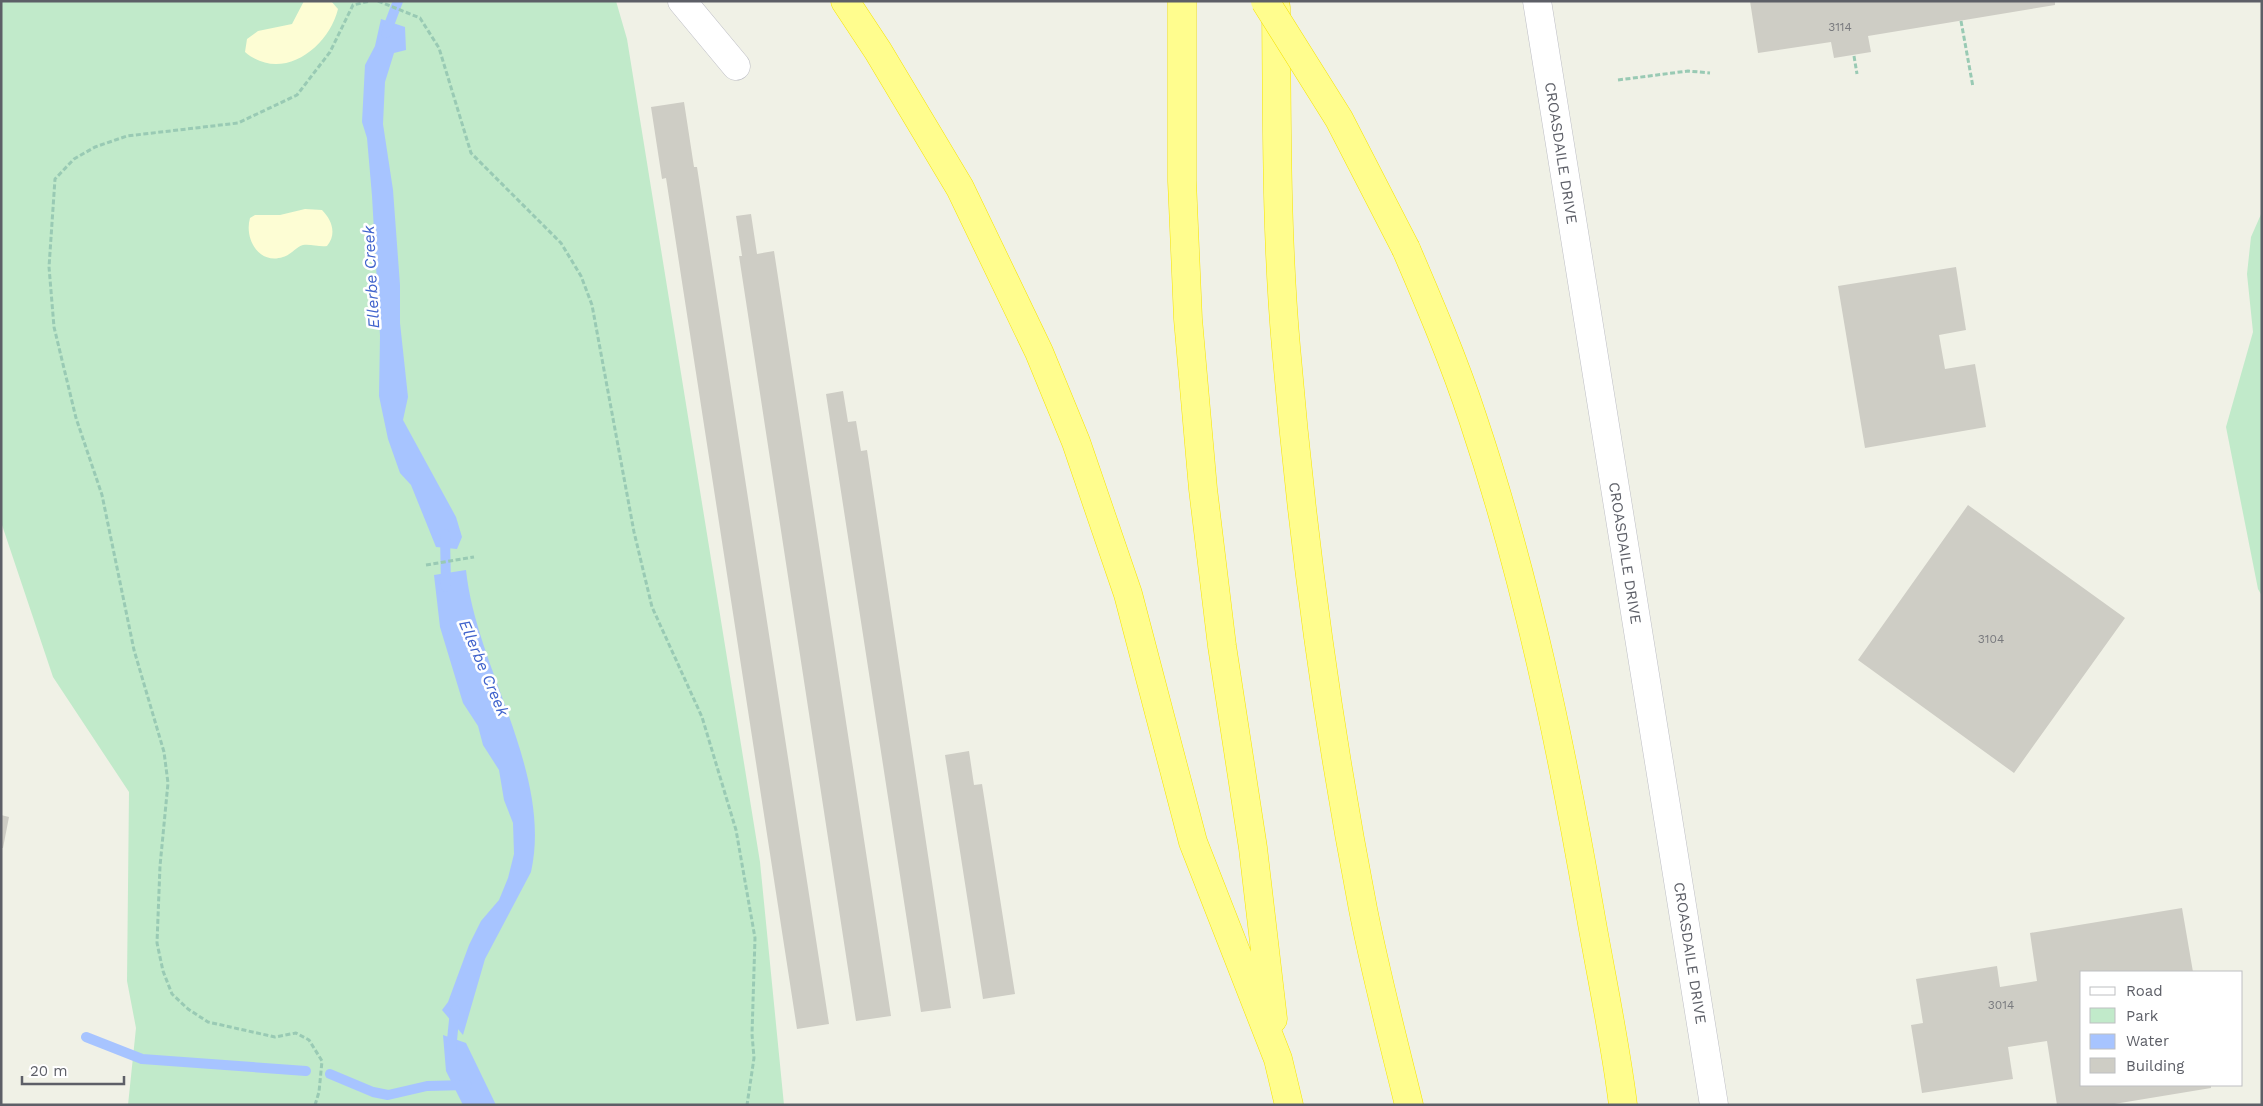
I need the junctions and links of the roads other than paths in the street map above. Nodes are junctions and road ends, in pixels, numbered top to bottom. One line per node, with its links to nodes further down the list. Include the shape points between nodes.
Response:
1 (682, 1): 7 (street)
2 (845, 1): 8 (highway, via 960,188 1040,352 1076,442 1128,594 1193,842)
3 (1182, 1): 8 (highway, via 1182,182 1188,319 1202,480 1222,646 1253,848)
4 (1265, 1): 11 (highway, bridge, via 1339,119 1406,249 1444,338 1473,419 1534,628 1579,851)
5 (1276, 1): 10 (highway, via 1276,165 1285,344 1305,541 1363,912)
6 (1537, 1): 12 (street, CROASDAILE DRIVE)
7 (736, 66)
8 (1278, 1059): 9 (highway)
9 (1289, 1105)
10 (1409, 1105)
11 (1624, 1105)
12 (1714, 1105)

